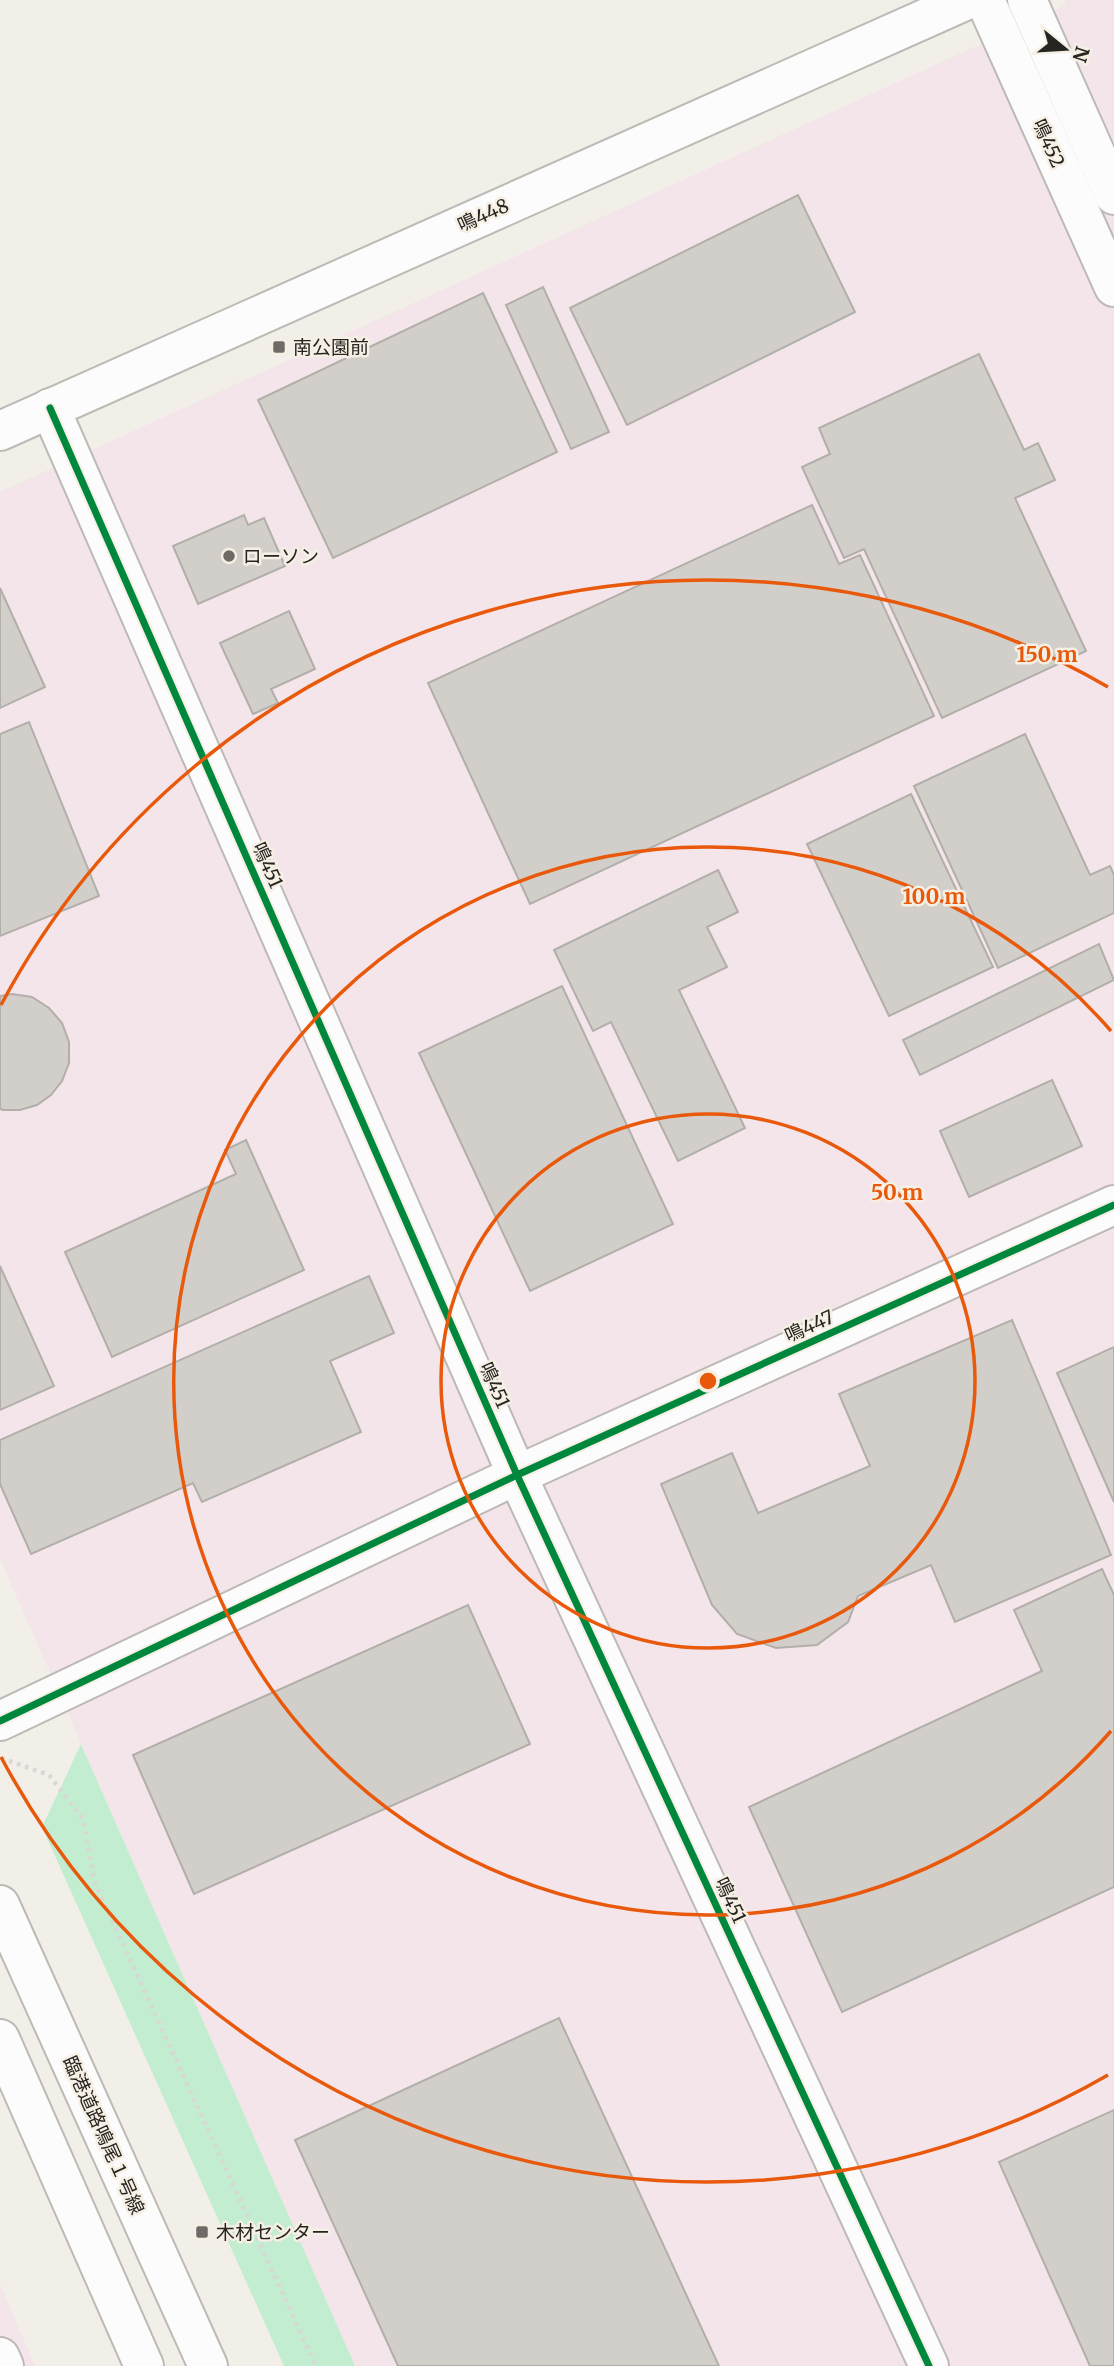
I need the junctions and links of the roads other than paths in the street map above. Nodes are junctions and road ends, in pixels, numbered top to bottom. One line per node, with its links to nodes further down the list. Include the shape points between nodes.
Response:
1 (967, 0): 6 (street, 鳴448)
2 (985, 0): 5 (street, 鳴452)
3 (1027, 0): 4 (street, 鳴452)
4 (1114, 195)
5 (1114, 287)
6 (51, 408): 7 (street, 鳴448); 9 (street, 鳴451)
7 (0, 431)
8 (1114, 1205): 9 (street, 鳴447)
9 (517, 1475): 10 (street, 鳴447); 19 (street, 鳴451)
10 (0, 1721)
11 (0, 1905): 12 (street, 臨港道路鳴尾１号線)
12 (46, 2006): 13 (street); 18 (street, 臨港道路鳴尾１号線)
13 (0, 2028)
14 (0, 2039): 17 (street)
15 (0, 2357): 16 (street)
16 (4, 2366)
17 (144, 2366)
18 (208, 2366)
19 (929, 2366)

